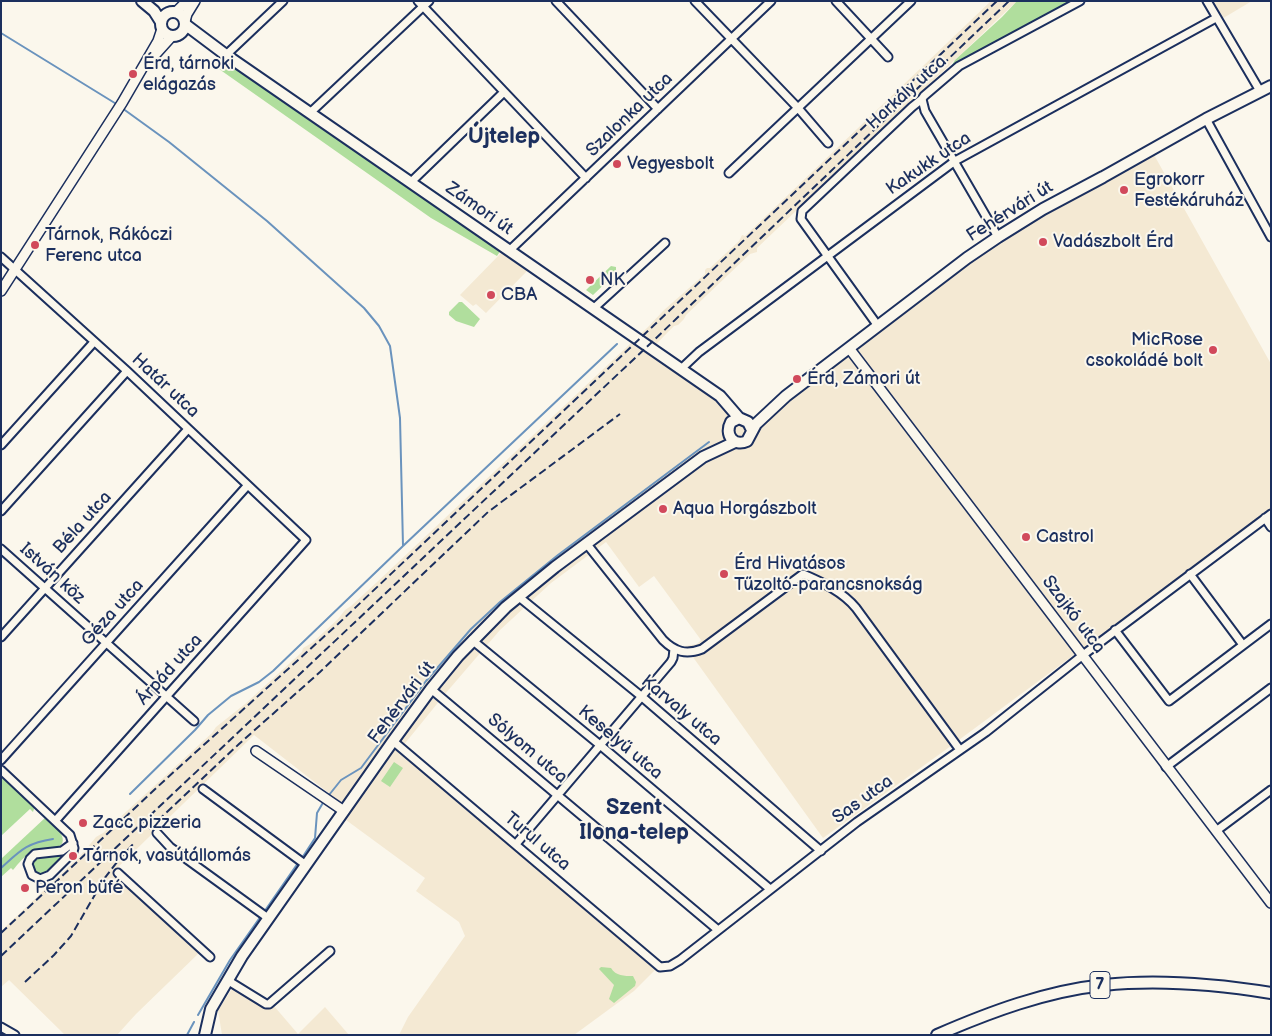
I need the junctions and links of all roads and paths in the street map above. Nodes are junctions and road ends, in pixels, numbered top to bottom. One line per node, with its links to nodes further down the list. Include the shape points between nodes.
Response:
1 (142, 1): 17 (main road, via 154,11)
2 (151, 1): 14 (main road)
3 (187, 1): 14 (street)
4 (195, 1): 16 (street)
5 (283, 1): 21 (street)
6 (556, 1): 29 (street)
7 (695, 1): 20 (street)
8 (772, 1): 20 (street, Szalonka utca)
9 (836, 1): 19 (street)
10 (911, 1): 19 (street)
11 (1080, 1): 27 (street, Harkály utca, via 958,66)
12 (1207, 1): 15 (street)
13 (423, 3): 26 (street); 30 (street)
14 (174, 12): 16 (main road, via 183,16); 17 (main road, via 163,16)
15 (1216, 18): 25 (street); 33 (street, Kakukk utca)
16 (185, 23): 18 (main road, via 183,31); 21 (main road, Zámori út)
17 (161, 26): 18 (main road, via 166,34); 23 (street, via 158,41)
18 (175, 36): 21 (main road, Zámori út, via 192,39); 23 (street, via 163,44)
19 (872, 39): 22 (street); 28 (street)
20 (731, 40): 28 (street); 29 (street, Szalonka utca)
21 (226, 55): 30 (main road, Zámori út)
22 (888, 57)
23 (136, 80): 43 (street)
24 (1271, 86): 25 (main road, Fehérvári út)
25 (1260, 91): 31 (main road, Fehérvári út)
26 (504, 92): 35 (street); 36 (street)
27 (922, 99): 33 (street, via 925,111); 41 (street, Harkály utca, via 802,211 801,219)
28 (798, 108): 32 (street); 34 (street)
29 (658, 109): 35 (street, Szalonka utca)
30 (311, 112): 36 (main road, Zámori út)
31 (1206, 119): 37 (main road, Fehérvári út); 38 (street)
32 (828, 142)
33 (955, 161): 37 (street); 41 (street, Kakukk utca)
34 (729, 173)
35 (586, 178): 40 (street, Szalonka utca)
36 (411, 182): 40 (main road, Zámori út)
37 (998, 237): 46 (main road, Fehérvári út)
38 (1271, 237)
39 (665, 243): 45 (street)
40 (510, 250): 45 (main road, Zámori út)
41 (827, 256): 46 (street); 49 (street, Kakukk utca)
42 (1, 257): 43 (street, Határ utca)
43 (15, 269): 44 (street); 47 (street, Határ utca)
44 (1, 291)
45 (594, 308): 49 (main road, Zámori út)
46 (878, 326): 48 (main road, Fehérvári út)
47 (94, 342): 50 (street, Határ utca); 58 (street)
48 (849, 348): 52 (main road, Fehérvári út); 77 (street, Szajkó utca)
49 (681, 369): 51 (main road, Zámori út)
50 (127, 371): 55 (street, Határ utca); 61 (street)
51 (712, 391): 53 (main road, Zámori út); 54 (main road, Zámori út, via 725,413)
52 (786, 396): 53 (main road, Fehérvári út); 56 (main road, Fehérvári út)
53 (743, 419): 54 (main road, via 733,420); 56 (main road)
54 (728, 428): 57 (main road, via 730,438); 59 (main road, Fehérvári út)
55 (188, 429): 60 (street, Határ utca); 68 (street, Béla utca)
56 (752, 430): 57 (main road, via 747,441)
57 (735, 442): 59 (main road, Fehérvári út)
58 (1, 445)
59 (703, 458): 65 (main road, Fehérvári út)
60 (247, 486): 64 (street, Határ utca); 74 (street, Géza utca)
61 (1, 512)
62 (1268, 516): 63 (street); 67 (street, Sas utca)
63 (1271, 527)
64 (306, 540): 81 (street, Árpád utca)
65 (586, 543): 69 (main road, Fehérvári út); 76 (street, via 663,640)
66 (1, 549): 68 (street, István köz)
67 (1190, 574): 71 (street, Sas utca); 75 (street)
68 (45, 588): 72 (street, Béla utca); 74 (street, István köz)
69 (519, 597): 73 (main road, Fehérvári út); 80 (street, Karvaly utca)
70 (1271, 624): 75 (street)
71 (1116, 630): 75 (street, via 1169,701); 77 (street, Sas utca)
72 (1, 637)
73 (472, 640): 79 (main road, Fehérvári út); 84 (street, Keselyű utca)
74 (106, 642): 81 (street, István köz); 87 (street, Géza utca)
75 (1243, 645)
76 (674, 649): 80 (street, via 671,662); 85 (street, via 688,652 702,649 804,574 850,600)
77 (1083, 655): 85 (street, Sas utca); 88 (street, Szajkó utca)
78 (1271, 688): 88 (street)
79 (431, 689): 83 (main road, Fehérvári út); 92 (street, Sólyom utca)
80 (641, 696): 84 (street); 99 (street, Karvaly utca)
81 (167, 697): 82 (street, István köz); 94 (street, Árpád utca)
82 (194, 722)
83 (393, 741): 93 (main road, Fehérvári út); 98 (street, Turul utca)
84 (600, 745): 92 (street); 102 (street, Keselyű utca)
85 (960, 750): 99 (street, Sas utca)
86 (256, 751): 93 (street)
87 (1, 760)
88 (1166, 767): 95 (street, Szajkó utca)
89 (1, 770): 94 (street)
90 (203, 789): 100 (street)
91 (1271, 790): 95 (street)
92 (558, 794): 98 (street); 105 (street, Sólyom utca)
93 (344, 811): 100 (main road, Fehérvári út)
94 (56, 820): 97 (street, via 70,834)
95 (1216, 831): 103 (street, Szajkó utca)
96 (157, 833): 104 (street, via 170,847)
97 (73, 844): 97 (street, via 32,857 28,864 32,875 47,878 73,852)
98 (516, 844): 108 (street, Turul utca)
99 (821, 851): 102 (street, Sas utca)
100 (306, 865): 104 (main road, Fehérvári út)
101 (118, 873): 107 (street)
102 (770, 889): 105 (street, Sas utca)
103 (1269, 897)
104 (268, 918): 109 (main road, Fehérvári út)
105 (718, 930): 108 (street, Sas utca, via 680,960 670,966)
106 (330, 951): 109 (street, via 274,1001 266,1004)
107 (210, 957)
108 (660, 966)
109 (227, 980): 113 (main road, Fehérvári út, via 211,1009)
110 (1271, 993): 114 (main road, 7, via 1204,983 1103,985 1069,990 1007,1007)
111 (1, 1027): 112 (street)
112 (15, 1035)
113 (205, 1035)
114 (937, 1035)

